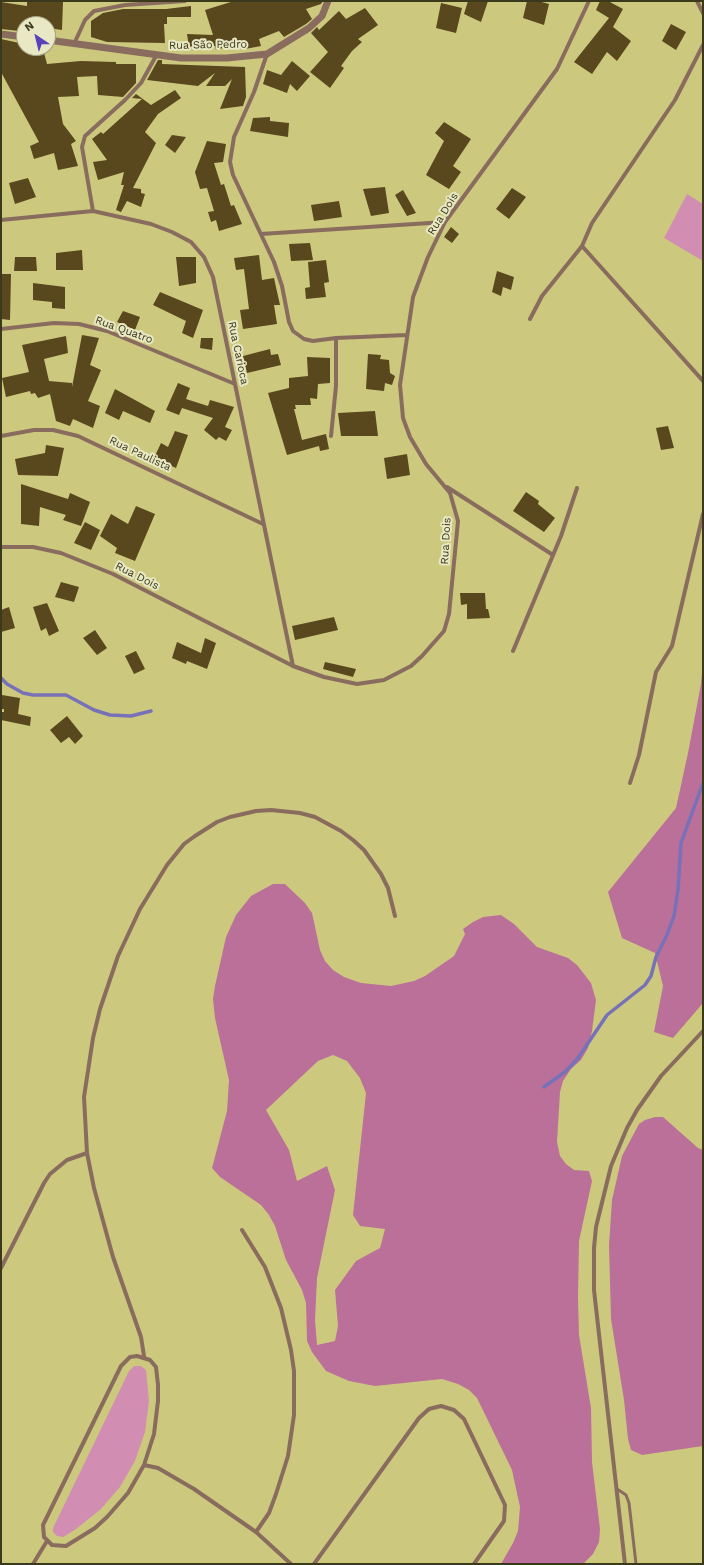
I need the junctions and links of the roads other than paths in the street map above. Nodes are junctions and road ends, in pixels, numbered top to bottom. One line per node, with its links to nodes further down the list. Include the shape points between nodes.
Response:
1 (185, 1): 9 (street, via 125,5 94,12 86,20)
2 (328, 1): 11 (street, Rua São Pedro, via 322,16 309,28)
3 (589, 1): 15 (street, Rua Dois, via 557,69)
4 (697, 1): 5 (street)
5 (703, 13)
6 (1, 34): 7 (street)
7 (16, 35)
8 (56, 41): 9 (street, Rua São Pedro)
9 (74, 44): 12 (street, Rua São Pedro)
10 (703, 45): 17 (street, via 675,100 592,223)
11 (267, 54): 12 (street, Rua São Pedro, via 228,58); 16 (street, via 234,137 230,162 233,175)
12 (156, 56): 13 (street, via 141,83 85,136 82,147)
13 (93, 211): 14 (street, Rua Carioca); 23 (street, Rua Carioca, via 151,224 191,242 204,258 213,277)
14 (1, 220)
15 (445, 222): 16 (street); 20 (street, Rua Dois, via 413,296)
16 (261, 234): 21 (street, via 282,286 293,331 304,339 313,341)
17 (582, 246): 18 (street, via 542,296); 22 (street)
18 (530, 319)
19 (1, 329): 23 (street, Rua Quatro, via 54,323 93,327)
20 (406, 335): 21 (street); 26 (street, Rua Dois, via 400,385 403,418 410,437 426,464)
21 (336, 338): 25 (street, via 336,386)
22 (703, 381)
23 (235, 384): 29 (street, Rua Carioca)
24 (1, 436): 29 (street, Rua Paulista, via 53,430 78,436)
25 (331, 436)
26 (443, 485): 31 (street); 33 (street, Rua Dois, via 450,493 458,520 449,614 444,631 434,645 411,666 384,680 370,683 356,684 324,677)
27 (577, 488): 31 (street)
28 (703, 514): 34 (street, via 672,646 656,672 639,755)
29 (263, 524): 33 (street, Rua Carioca)
30 (1, 547): 33 (street, Rua Dois, via 33,547 61,553 100,568)
31 (553, 555): 32 (street)
32 (513, 651)
33 (293, 666)
34 (630, 783)
35 (395, 916): 37 (street, via 388,888 364,850 341,831 314,817 286,810 256,811 217,822 194,836 175,854 153,887 128,932 109,981 94,1031 88,1067 84,1097)
36 (703, 1031): 42 (street, via 661,1076 637,1110 611,1166 600,1206 594,1248 594,1290)
37 (86, 1153): 39 (street, via 67,1160 50,1174); 40 (street, via 102,1222 122,1286 140,1331)
38 (242, 1230): 43 (street, via 265,1267 281,1308 291,1350 295,1386 292,1437 285,1469 269,1513)
39 (1, 1268)
40 (144, 1356): 41 (street, via 156,1366 158,1401 154,1434); 44 (street, via 130,1357 121,1366 43,1525)
41 (144, 1465): 43 (street, via 166,1472); 44 (street, via 128,1493 95,1528 66,1546 52,1545)
42 (617, 1489): 49 (street); 50 (lane, via 626,1495 629,1503)
43 (256, 1532): 46 (street)
44 (47, 1541): 45 (street)
45 (33, 1564)
46 (291, 1564)
47 (314, 1564): 48 (street, via 419,1418 429,1409 441,1406 454,1410 464,1419 505,1506 504,1521)
48 (474, 1564)
49 (625, 1564)
50 (636, 1564)

